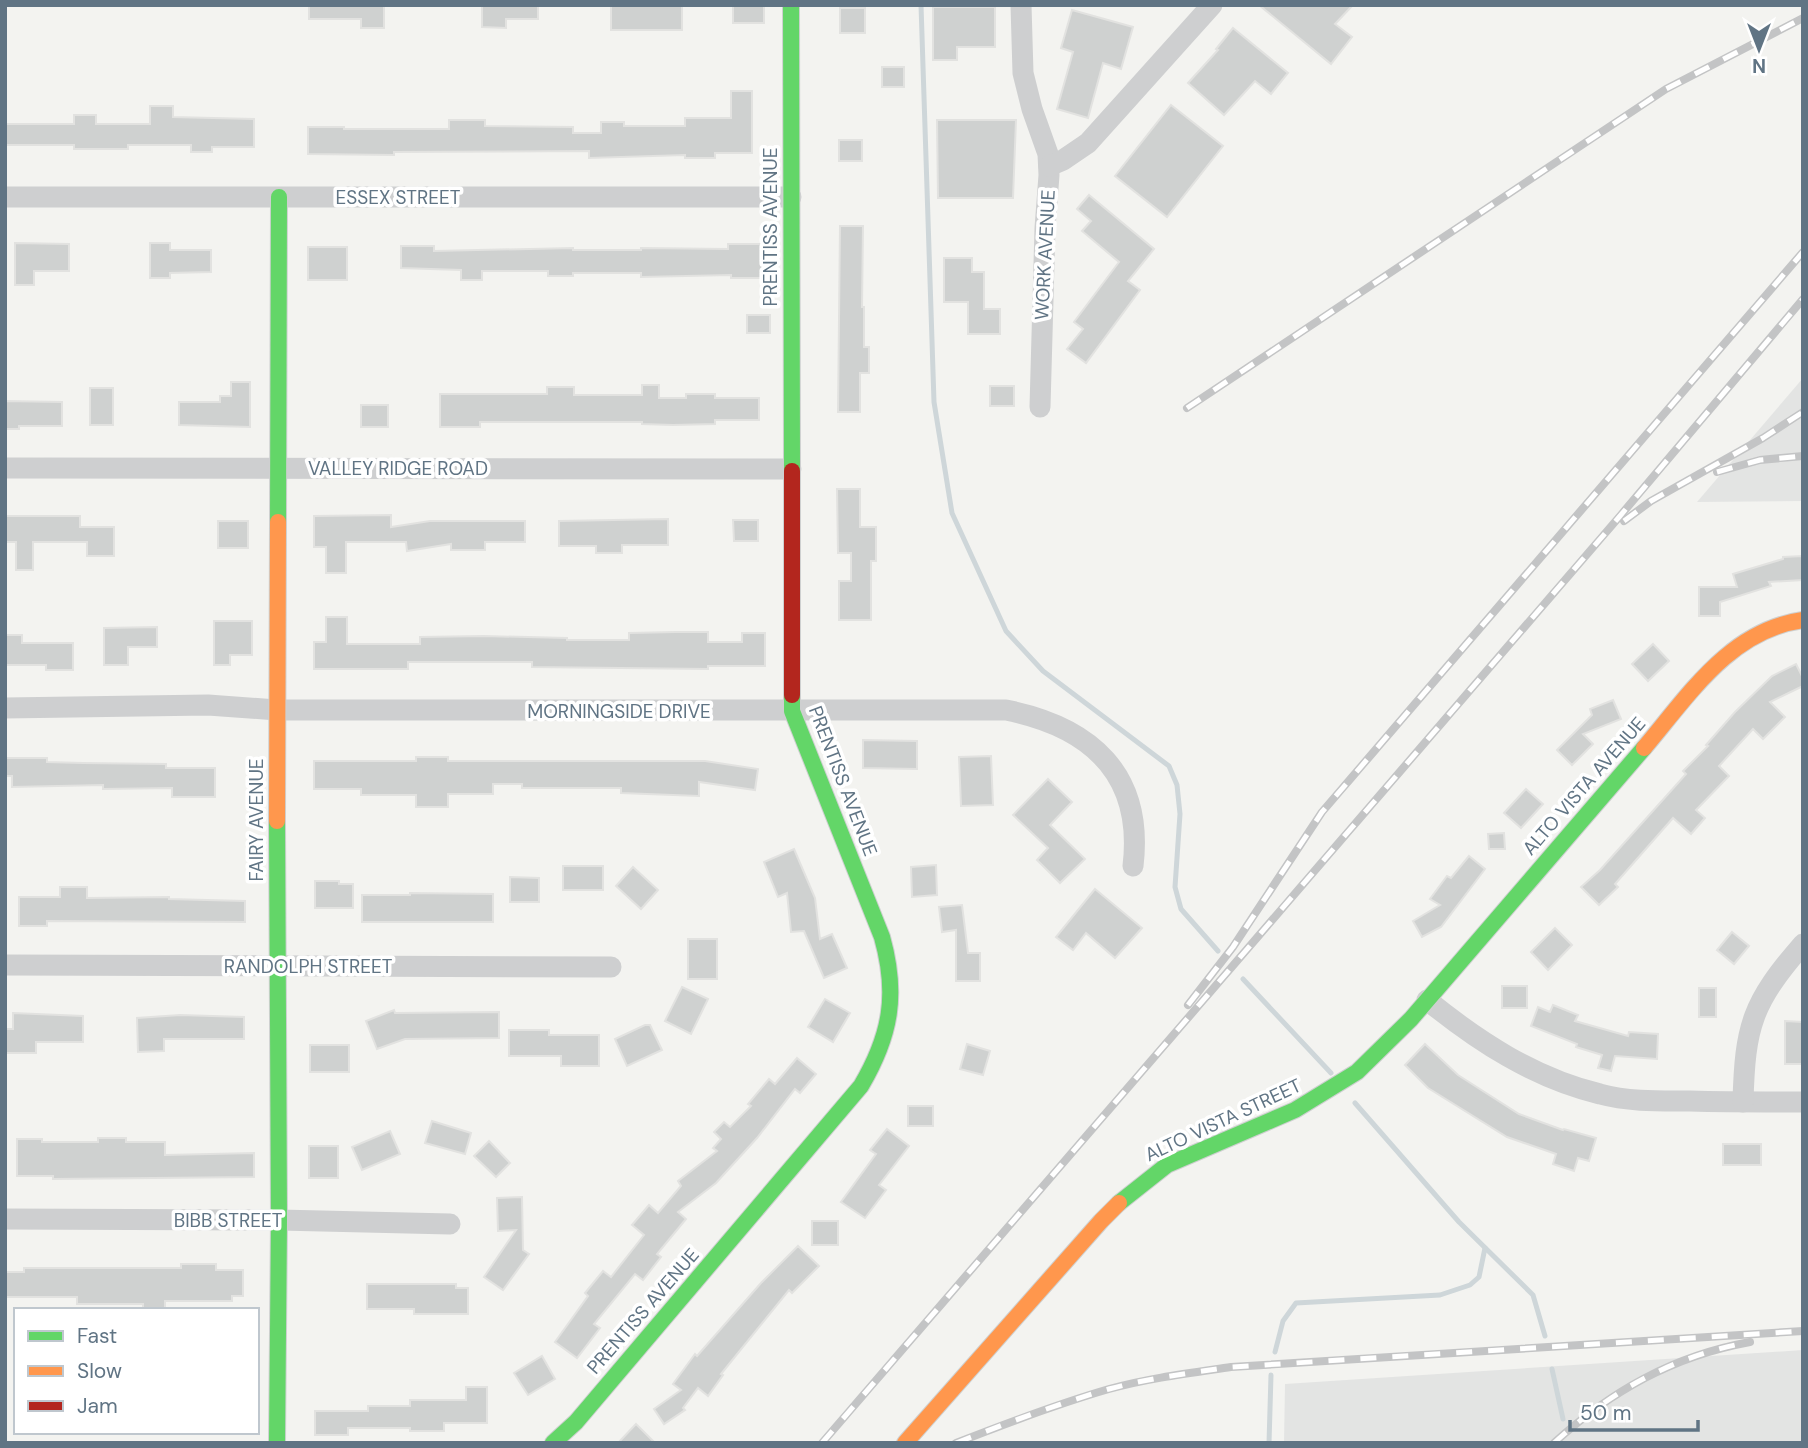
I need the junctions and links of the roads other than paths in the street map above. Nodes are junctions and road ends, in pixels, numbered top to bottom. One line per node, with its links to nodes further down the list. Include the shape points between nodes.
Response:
1 (791, 5): 7 (street, PRENTISS AVENUE)
2 (1021, 5): 4 (street, via 1023,73)
3 (1212, 5): 4 (street, WORK AVENUE, via 1088,143)
4 (1049, 166): 8 (street, WORK AVENUE)
5 (5, 197): 6 (street, ESSEX STREET)
6 (279, 197): 7 (street, ESSEX STREET); 10 (street, FAIRY AVENUE)
7 (791, 197): 11 (street, PRENTISS AVENUE)
8 (1040, 407)
9 (5, 468): 10 (street, VALLEY RIDGE ROAD)
10 (278, 468): 11 (street, VALLEY RIDGE ROAD); 14 (street, FAIRY AVENUE)
11 (791, 469): 15 (street, PRENTISS AVENUE)
12 (1796, 621): 21 (street, ALTO VISTA AVENUE, via 1753,635 1717,663)
13 (5, 708): 14 (street, MORNINGSIDE DRIVE, via 208,705)
14 (277, 709): 15 (street, MORNINGSIDE DRIVE); 19 (street, FAIRY AVENUE)
15 (792, 711): 16 (street, MORNINGSIDE DRIVE, via 1006,710 1061,727 1101,755 1127,793 1136,841); 28 (street, PRENTISS AVENUE, via 888,955 893,993 887,1032 861,1086 576,1422)
16 (1133, 866)
17 (1803, 944): 22 (street, via 1775,976 1755,1015 1745,1056)
18 (5, 965): 19 (street, RANDOLPH STREET)
19 (278, 966): 20 (street, RANDOLPH STREET); 25 (street, FAIRY AVENUE)
20 (611, 967)
21 (1427, 1000): 22 (street, via 1514,1061 1601,1095 1642,1101); 29 (street, ALTO VISTA STREET, via 1338,1086 1295,1110 1167,1165 1132,1191)
22 (1743, 1102): 23 (street)
23 (1803, 1102)
24 (5, 1219): 25 (street, BIBB STREET)
25 (279, 1220): 26 (street, BIBB STREET); 27 (street, FAIRY AVENUE)
26 (450, 1224)
27 (277, 1443)
28 (553, 1443)
29 (905, 1443)

